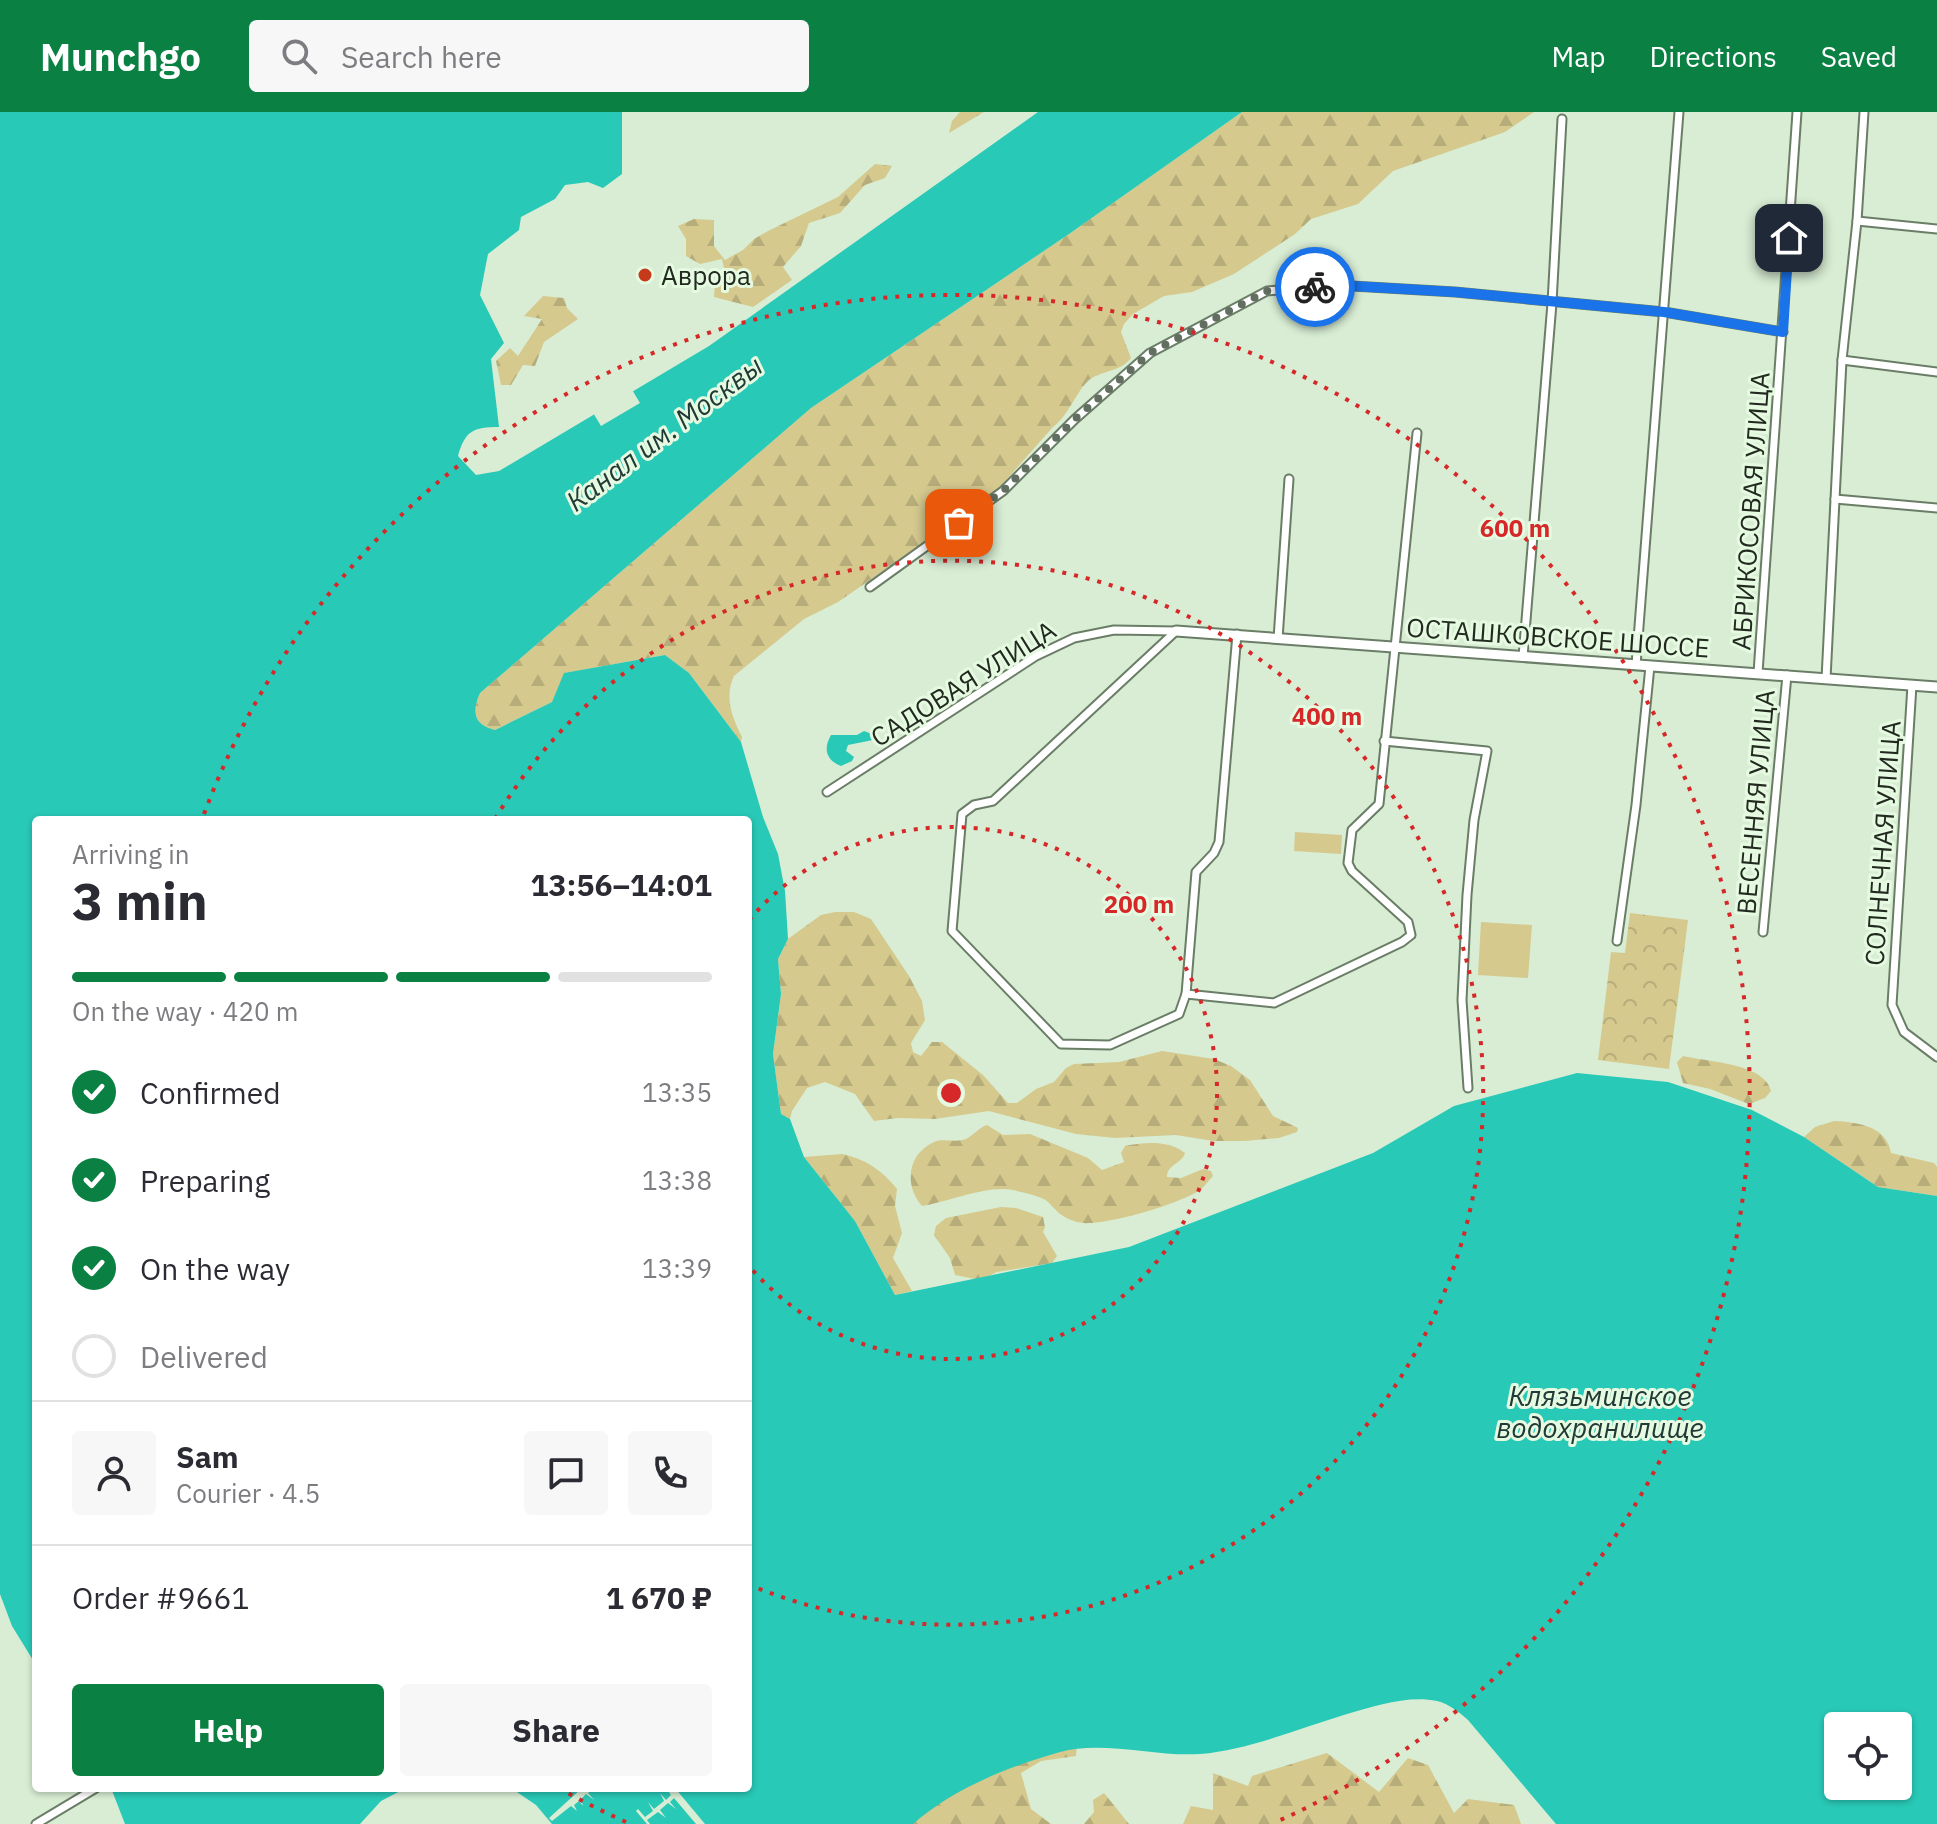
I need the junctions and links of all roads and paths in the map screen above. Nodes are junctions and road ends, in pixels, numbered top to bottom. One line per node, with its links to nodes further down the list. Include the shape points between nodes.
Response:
1 (1679, 112): 8 (street)
2 (1797, 112): 9 (street, АБРИКОСОВАЯ УЛИЦА)
3 (1864, 112): 5 (street)
4 (1562, 119): 7 (street)
5 (1857, 221): 6 (street); 10 (street)
6 (1937, 229)
7 (1552, 303): 8 (street); 16 (street, via 1335,285 1267,291 1150,353 1003,491); 21 (street)
8 (1664, 312): 9 (street); 22 (street)
9 (1783, 332): 24 (street, АБРИКОСОВАЯ УЛИЦА)
10 (1842, 360): 11 (street); 14 (street)
11 (1937, 372)
12 (1417, 433): 20 (street)
13 (1289, 479): 19 (street)
14 (1835, 499): 15 (street); 26 (street)
15 (1937, 508)
16 (870, 587)
17 (1176, 631): 18 (street, ОСТАШКОВСКОЕ ШОССЕ); 30 (street, САДОВАЯ УЛИЦА, via 1114,630 1074,638 1036,656); 33 (street, via 993,801 962,814 952,931 1061,1044 1110,1045 1179,1014)
18 (1237, 634): 19 (street, ОСТАШКОВСКОЕ ШОССЕ); 33 (street, via 1219,842 1196,872)
19 (1278, 639): 20 (street, ОСТАШКОВСКОЕ ШОССЕ)
20 (1393, 648): 21 (street, ОСТАШКОВСКОЕ ШОССЕ); 29 (street)
21 (1523, 657): 22 (street, ОСТАШКОВСКОЕ ШОССЕ)
22 (1636, 665): 23 (street, ОСТАШКОВСКОЕ ШОССЕ)
23 (1650, 666): 24 (street, ОСТАШКОВСКОЕ ШОССЕ); 32 (street)
24 (1758, 673): 25 (street, ОСТАШКОВСКОЕ ШОССЕ)
25 (1787, 675): 26 (street, ОСТАШКОВСКОЕ ШОССЕ); 31 (street, ВЕСЕННЯЯ УЛИЦА)
26 (1826, 679): 27 (street, ОСТАШКОВСКОЕ ШОССЕ)
27 (1912, 685): 28 (street, ОСТАШКОВСКОЕ ШОССЕ); 34 (street, СОЛНЕЧНАЯ УЛИЦА, via 1892,1005 1904,1032)
28 (1937, 687)
29 (1384, 741): 33 (street, via 1379,804 1352,830 1348,863 1408,922 1411,935 1274,1003); 35 (street, via 1487,751 1467,895 1462,1000)
30 (827, 792)
31 (1763, 932)
32 (1617, 941)
33 (1186, 994)
34 (1937, 1057)
35 (1468, 1088)
36 (89, 1792): 37 (street)
37 (36, 1824)

